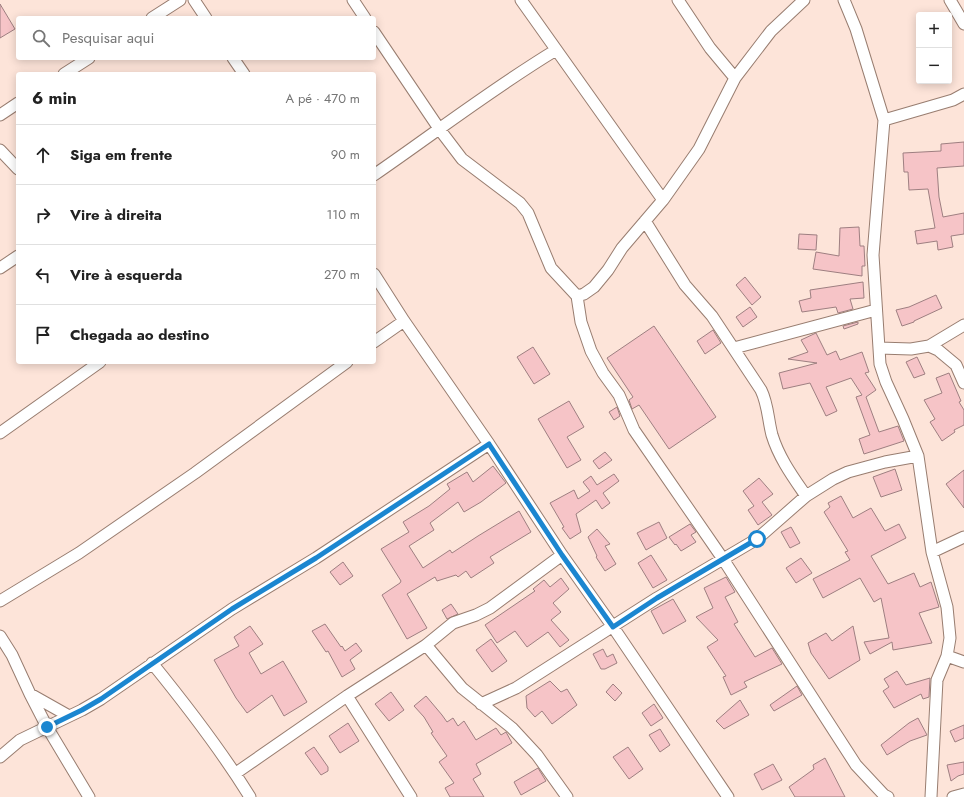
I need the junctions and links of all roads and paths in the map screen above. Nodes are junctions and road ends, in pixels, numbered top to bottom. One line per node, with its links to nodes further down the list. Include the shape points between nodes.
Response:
1 (180, 0): 9 (street)
2 (194, 0): 10 (street)
3 (353, 0): 11 (street)
4 (521, 0): 14 (street)
5 (678, 0): 19 (street, via 710,48)
6 (804, 0): 19 (street, via 771,31)
7 (844, 0): 23 (street, via 856,29)
8 (950, 0): 12 (street)
9 (155, 16)
10 (205, 16)
11 (364, 16)
12 (964, 24)
13 (376, 35): 24 (street)
14 (556, 50): 24 (street, via 486,94); 28 (street)
15 (86, 60): 17 (street)
16 (234, 60): 18 (street)
17 (67, 72)
18 (243, 72)
19 (736, 78): 28 (street, via 699,149)
20 (964, 94): 23 (street, via 953,100)
21 (16, 104): 22 (street)
22 (0, 115)
23 (884, 120): 34 (street, via 873,255)
24 (440, 130): 27 (street); 33 (street, via 462,159 520,203 528,213 550,268)
25 (0, 150): 26 (street)
26 (16, 167)
27 (376, 175)
28 (663, 200): 29 (street)
29 (645, 221): 33 (street, via 594,287); 39 (street, via 685,286 712,316)
30 (16, 257): 31 (street)
31 (0, 268)
32 (376, 277): 35 (street)
33 (577, 296): 51 (street, via 581,322 591,351 618,395 634,430)
34 (876, 310): 39 (street); 40 (street)
35 (404, 320): 37 (street); 45 (street)
36 (964, 325): 38 (street)
37 (376, 341)
38 (929, 346): 40 (street, via 911,349); 43 (street, via 956,365)
39 (734, 348): 47 (street, via 764,396 772,435 778,450)
40 (878, 348): 46 (street, via 886,382)
41 (97, 364): 44 (street)
42 (344, 364): 52 (street, via 189,478 79,553)
43 (964, 383)
44 (0, 433)
45 (489, 444): 50 (street); 58 (street)
46 (918, 456): 47 (street, via 848,472); 49 (street)
47 (806, 496): 51 (street, via 757,539)
48 (964, 536): 49 (street)
49 (932, 552): 56 (street, via 947,607 950,638)
50 (562, 555): 53 (street); 55 (street, via 490,608 453,623)
51 (723, 558): 53 (street); 72 (street, via 856,765)
52 (0, 601)
53 (613, 627): 61 (street, via 516,688); 71 (street)
54 (0, 636): 59 (street)
55 (426, 646): 60 (street); 61 (street, via 462,688)
56 (947, 656): 57 (street); 73 (street, via 937,680)
57 (964, 662)
58 (152, 663): 62 (street, via 101,699); 65 (street)
59 (30, 694): 62 (street); 63 (street)
60 (348, 696): 65 (street); 69 (street)
61 (481, 704): 70 (street, via 512,728 537,755)
62 (69, 716): 63 (street)
63 (47, 727): 64 (street, via 20,740); 67 (street)
64 (0, 757)
65 (236, 773): 68 (street)
66 (964, 794): 74 (street)
67 (88, 797)
68 (250, 797)
69 (411, 797)
70 (567, 797)
71 (728, 797)
72 (888, 797)
73 (931, 797)
74 (954, 797)

